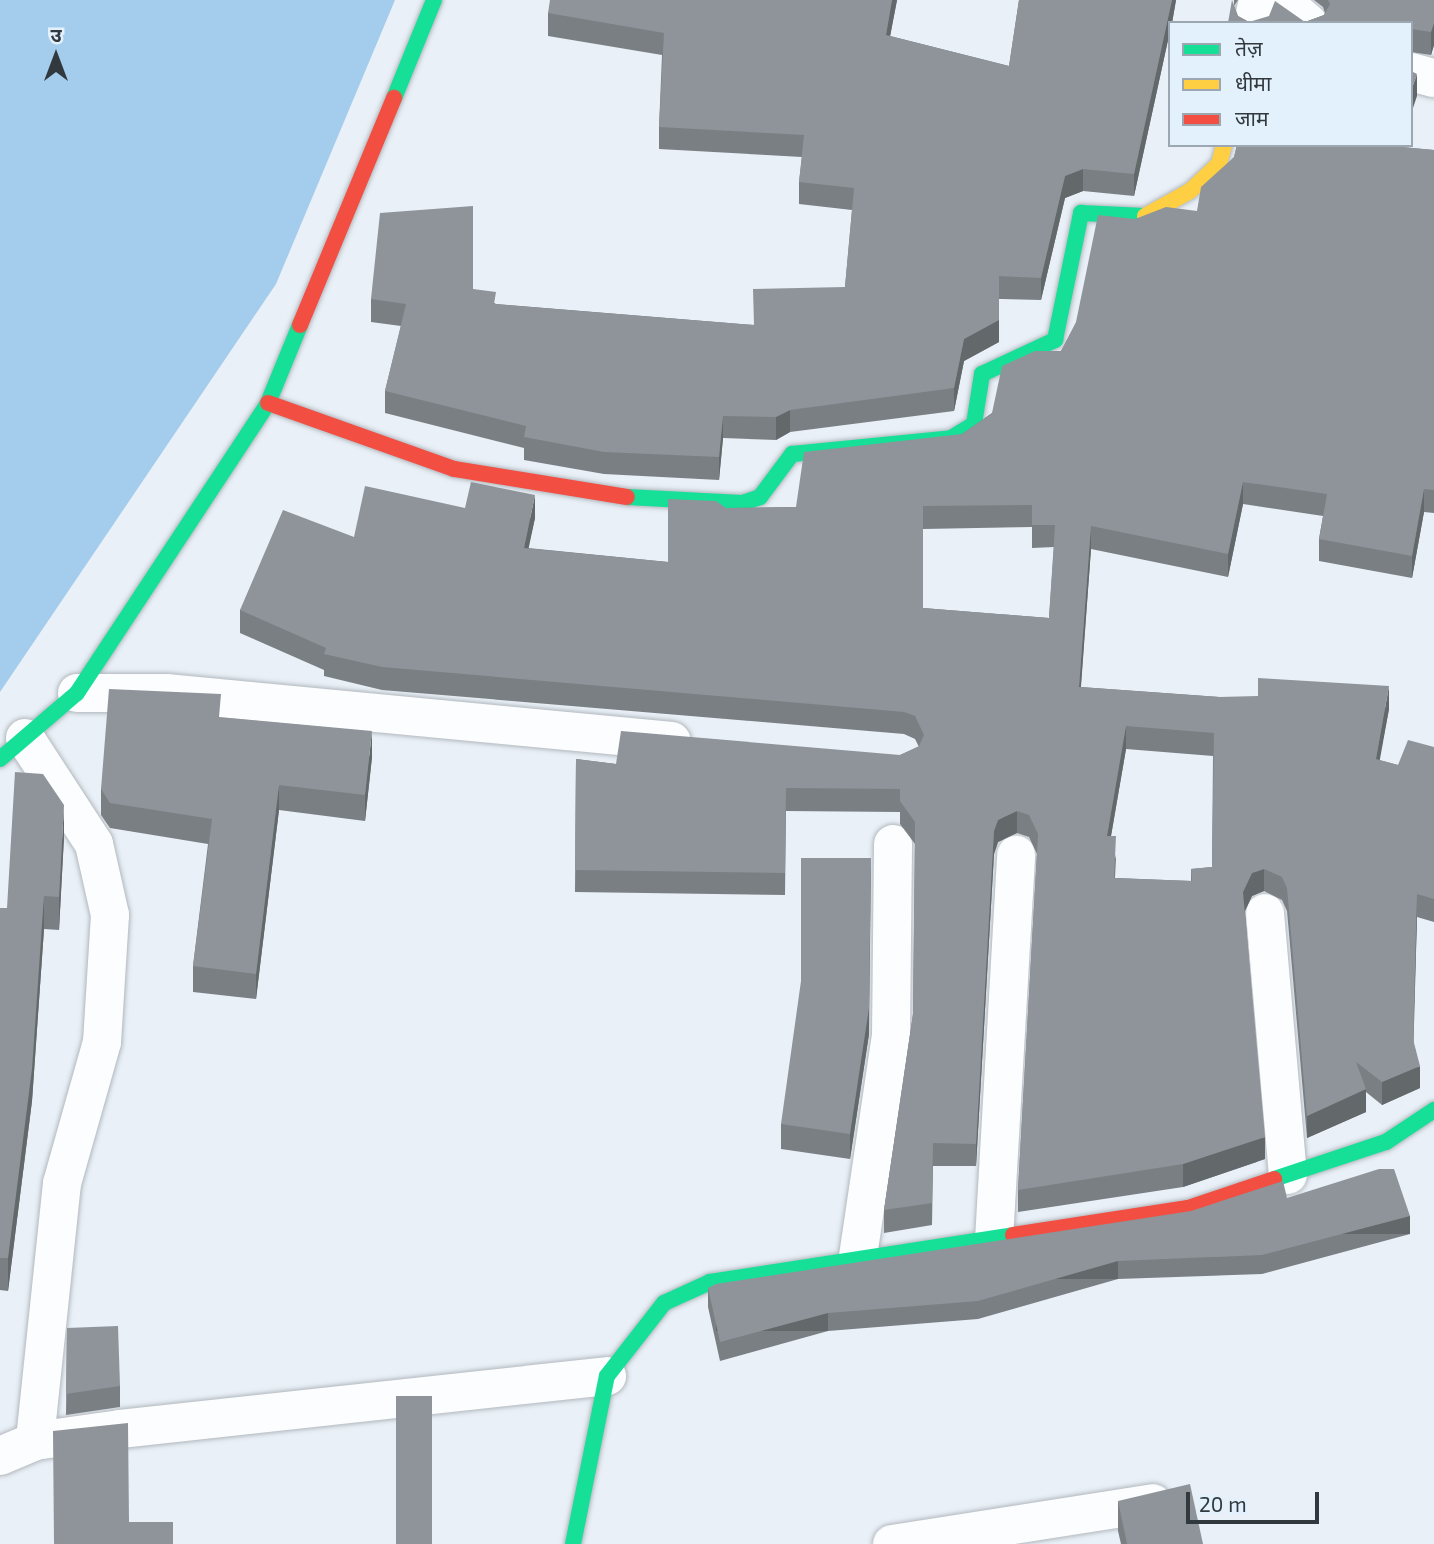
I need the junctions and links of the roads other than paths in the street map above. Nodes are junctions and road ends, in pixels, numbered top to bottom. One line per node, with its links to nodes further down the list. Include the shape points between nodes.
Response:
1 (434, 0): 9 (street)
2 (1258, 0): 4 (street)
3 (1281, 0): 5 (street)
4 (1253, 21)
5 (1306, 21)
6 (1413, 73): 7 (street)
7 (1434, 78)
8 (1223, 147): 9 (street, via 1219,164 1191,191 1137,220 1082,213 1055,340 982,374 974,424 951,438 792,454 760,497 742,503 601,496 454,469)
9 (268, 403): 10 (street)
10 (78, 693): 11 (street, via 166,694); 12 (street)
11 (708, 744)
12 (12, 748): 21 (street, via 94,844 110,915 102,1042 62,1184)
13 (893, 844): 19 (street, via 891,1036)
14 (1016, 855): 18 (street)
15 (1265, 913): 17 (street)
16 (1434, 1110): 17 (street, via 1387,1142)
17 (1288, 1175): 18 (street, via 1188,1208)
18 (994, 1240): 19 (street)
19 (858, 1256): 20 (street, via 710,1282 664,1303)
20 (607, 1376): 21 (street); 24 (street)
21 (35, 1441): 22 (street)
22 (0, 1456)
23 (1153, 1503): 25 (street)
24 (573, 1544)
25 (892, 1544)

